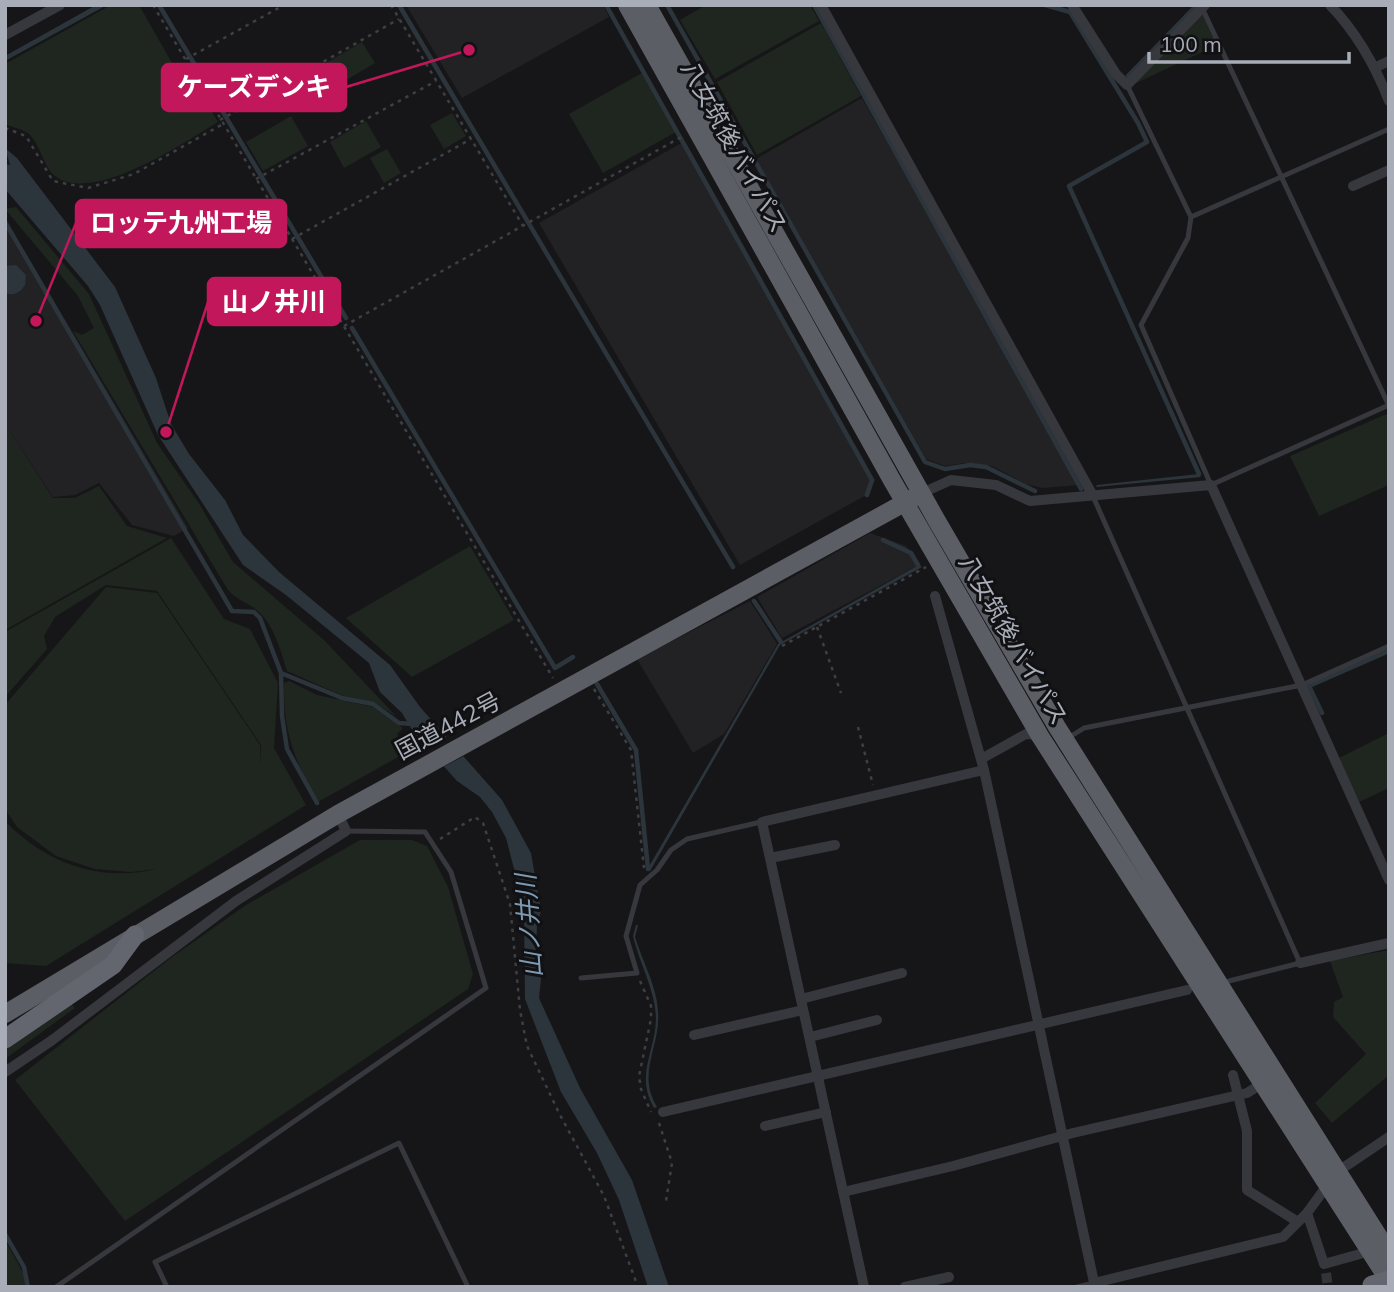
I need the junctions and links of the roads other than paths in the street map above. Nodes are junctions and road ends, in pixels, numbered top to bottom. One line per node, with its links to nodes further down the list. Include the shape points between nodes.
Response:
1 (60, 5): 8 (street)
2 (627, 5): 22 (highway, 八女筑後バイパス)
3 (647, 5): 20 (highway, 八女筑後バイパス)
4 (821, 5): 21 (street)
5 (1075, 5): 11 (street, via 1116,74)
6 (1204, 7): 11 (street); 15 (lane)
7 (1337, 7): 10 (street)
8 (5, 35)
9 (1389, 61): 10 (street)
10 (1376, 67): 12 (street)
11 (1128, 85): 17 (lane)
12 (1389, 101)
13 (1389, 130): 15 (lane)
14 (1389, 170): 16 (street)
15 (1281, 177): 17 (lane); 18 (lane)
16 (1353, 186)
17 (1191, 216): 19 (lane, via 1188,238 1141,325)
18 (1389, 405): 19 (lane)
19 (1211, 485): 21 (street); 25 (street)
20 (922, 493): 21 (street, via 951,480 996,485 1030,501); 22 (highway, 国道442号); 27 (highway, 八女筑後バイパス)
21 (1092, 494): 26 (lane)
22 (905, 502): 28 (highway, 八女筑後バイパス); 30 (highway, 国道442号)
23 (935, 596): 29 (street)
24 (1389, 646): 25 (lane)
25 (1302, 685): 26 (lane); 35 (street)
26 (1185, 709): 27 (lane); 38 (lane)
27 (1061, 733): 28 (street); 60 (highway, 八女筑後バイパス)
28 (1040, 736): 29 (street, via 1026,734); 53 (highway, 八女筑後バイパス)
29 (982, 765): 31 (street); 46 (street)
30 (338, 814): 32 (street); 36 (highway, 国道442号)
31 (762, 822): 34 (street); 40 (lane, via 687,839 671,850 640,885 626,936 637,973)
32 (346, 831): 50 (street, via 236,901); 69 (lane, via 425,832 450,872 486,988)
33 (835, 845): 34 (street)
34 (770, 858): 43 (street)
35 (1389, 880)
36 (135, 935): 44 (highway, 国道442号); 49 (highway, via 113,965)
37 (1389, 943): 38 (street)
38 (1300, 964): 41 (lane)
39 (902, 973): 43 (street)
40 (581, 978)
41 (1229, 981)
42 (1187, 990): 46 (street)
43 (802, 1004): 47 (street); 48 (street)
44 (5, 1014)
45 (877, 1020): 48 (street)
46 (1038, 1025): 52 (street); 58 (street)
47 (694, 1035)
48 (810, 1037): 52 (street)
49 (5, 1039)
50 (5, 1072)
51 (1233, 1075): 54 (street)
52 (818, 1077): 55 (street); 56 (street)
53 (1263, 1083): 54 (street); 60 (highway, 八女筑後バイパス)
54 (1238, 1096): 58 (street); 63 (street, via 1247,1130 1247,1190)
55 (826, 1112): 57 (street); 61 (street)
56 (659, 1115)
57 (765, 1126)
58 (1063, 1137): 61 (street); 68 (street)
59 (1389, 1137): 60 (street)
60 (1332, 1179): 62 (street); 64 (highway, 八女筑後バイパス); 67 (highway, 八女筑後バイパス)
61 (843, 1192): 72 (street)
62 (1307, 1213): 63 (street); 65 (street, via 1325,1269)
63 (1298, 1222): 68 (street, via 1283,1237)
64 (1388, 1250)
65 (1360, 1254)
66 (949, 1277): 73 (street)
67 (1378, 1283)
68 (1095, 1285): 74 (lane)
69 (56, 1287)
70 (167, 1287): 71 (lane, via 156,1262 399,1143)
71 (468, 1287)
72 (864, 1287)
73 (905, 1287)
74 (1077, 1287)

